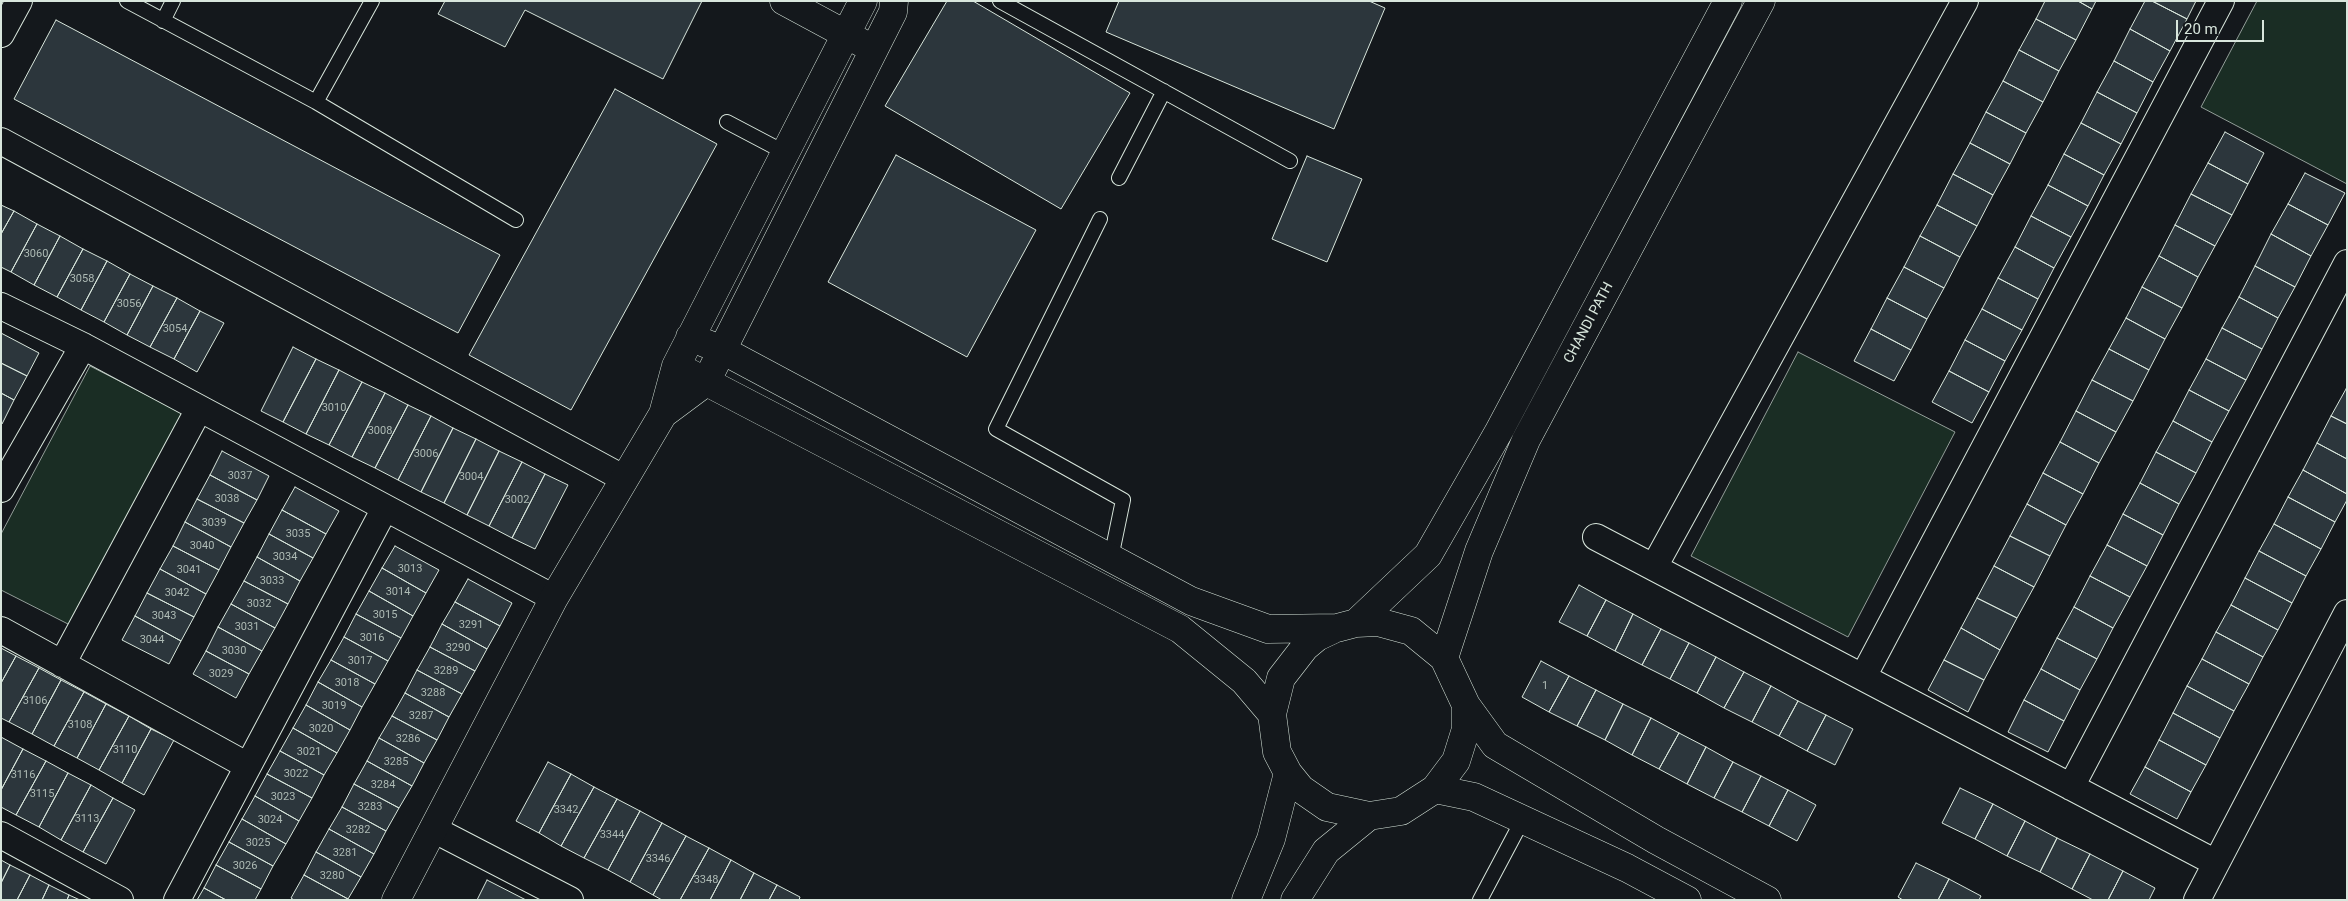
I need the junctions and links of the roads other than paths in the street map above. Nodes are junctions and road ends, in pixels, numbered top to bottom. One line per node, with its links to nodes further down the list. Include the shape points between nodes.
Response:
1 (19, 1): 14 (street)
2 (127, 1): 13 (lane)
3 (173, 1): 13 (lane)
4 (372, 1): 18 (lane)
5 (784, 1): 15 (street)
6 (863, 1): 15 (street)
7 (1000, 1): 17 (lane)
8 (1728, 1): 43 (street, CHANDI PATH, via 1503,424 1428,555)
9 (1761, 1): 46 (street, CHANDI PATH, via 1526,440 1479,551)
10 (1965, 1): 40 (street)
11 (2221, 1): 48 (street)
12 (887, 5): 16 (street)
13 (163, 21): 18 (lane)
14 (1, 34)
15 (846, 34): 16 (street); 21 (street)
16 (874, 50): 30 (street)
17 (1164, 91): 22 (lane); 23 (lane)
18 (316, 102): 25 (lane)
19 (727, 122): 21 (lane)
20 (1, 141): 35 (street)
21 (784, 152): 28 (street)
22 (1290, 161)
23 (1119, 178)
24 (1100, 219): 39 (lane, via 996,429 1123,500)
25 (516, 220)
26 (2347, 263): 53 (street)
27 (1, 306): 29 (street)
28 (690, 337): 30 (street); 31 (street)
29 (83, 346): 33 (street); 36 (street)
30 (722, 350): 32 (street); 39 (street)
31 (676, 366): 32 (street); 34 (street)
32 (706, 382): 34 (street); 50 (street, via 1180,630 1244,681)
33 (199, 409): 37 (street); 47 (street)
34 (663, 414): 35 (street)
35 (623, 478): 41 (street)
36 (1, 489)
37 (385, 508): 41 (street); 51 (street)
38 (1596, 537): 40 (street)
39 (1111, 558): 43 (street, via 1191,601 1268,629)
40 (1654, 567): 48 (street)
41 (554, 598): 57 (street)
42 (2347, 613): 45 (street)
43 (1346, 625): 46 (street, via 1378,622 1411,632); 50 (street, via 1317,637 1305,646 1281,678)
44 (1, 630): 47 (street)
45 (2340, 641): 59 (street)
46 (1444, 658): 49 (street)
47 (62, 664): 51 (street)
48 (1863, 677): 53 (street)
49 (1466, 705): 54 (street, via 1466,729 1456,761); 68 (street, via 1495,745 1656,840)
50 (1272, 714): 52 (street, via 1277,752)
51 (248, 766): 61 (street)
52 (1288, 773): 55 (street, via 1301,789 1327,807); 64 (street, via 1271,839)
53 (2071, 787): 59 (street)
54 (1436, 789): 55 (street, via 1401,810); 56 (street, via 1474,797)
55 (1368, 816): 65 (street, via 1326,851)
56 (1523, 819): 66 (lane); 67 (street)
57 (433, 829): 62 (street); 63 (street)
58 (1, 835): 60 (street)
59 (2216, 863): 69 (street)
60 (120, 900)
61 (177, 900)
62 (396, 900)
63 (570, 900)
64 (1246, 900)
65 (1295, 900)
66 (1480, 900)
67 (1687, 900)
68 (1767, 900)
69 (2197, 900)

